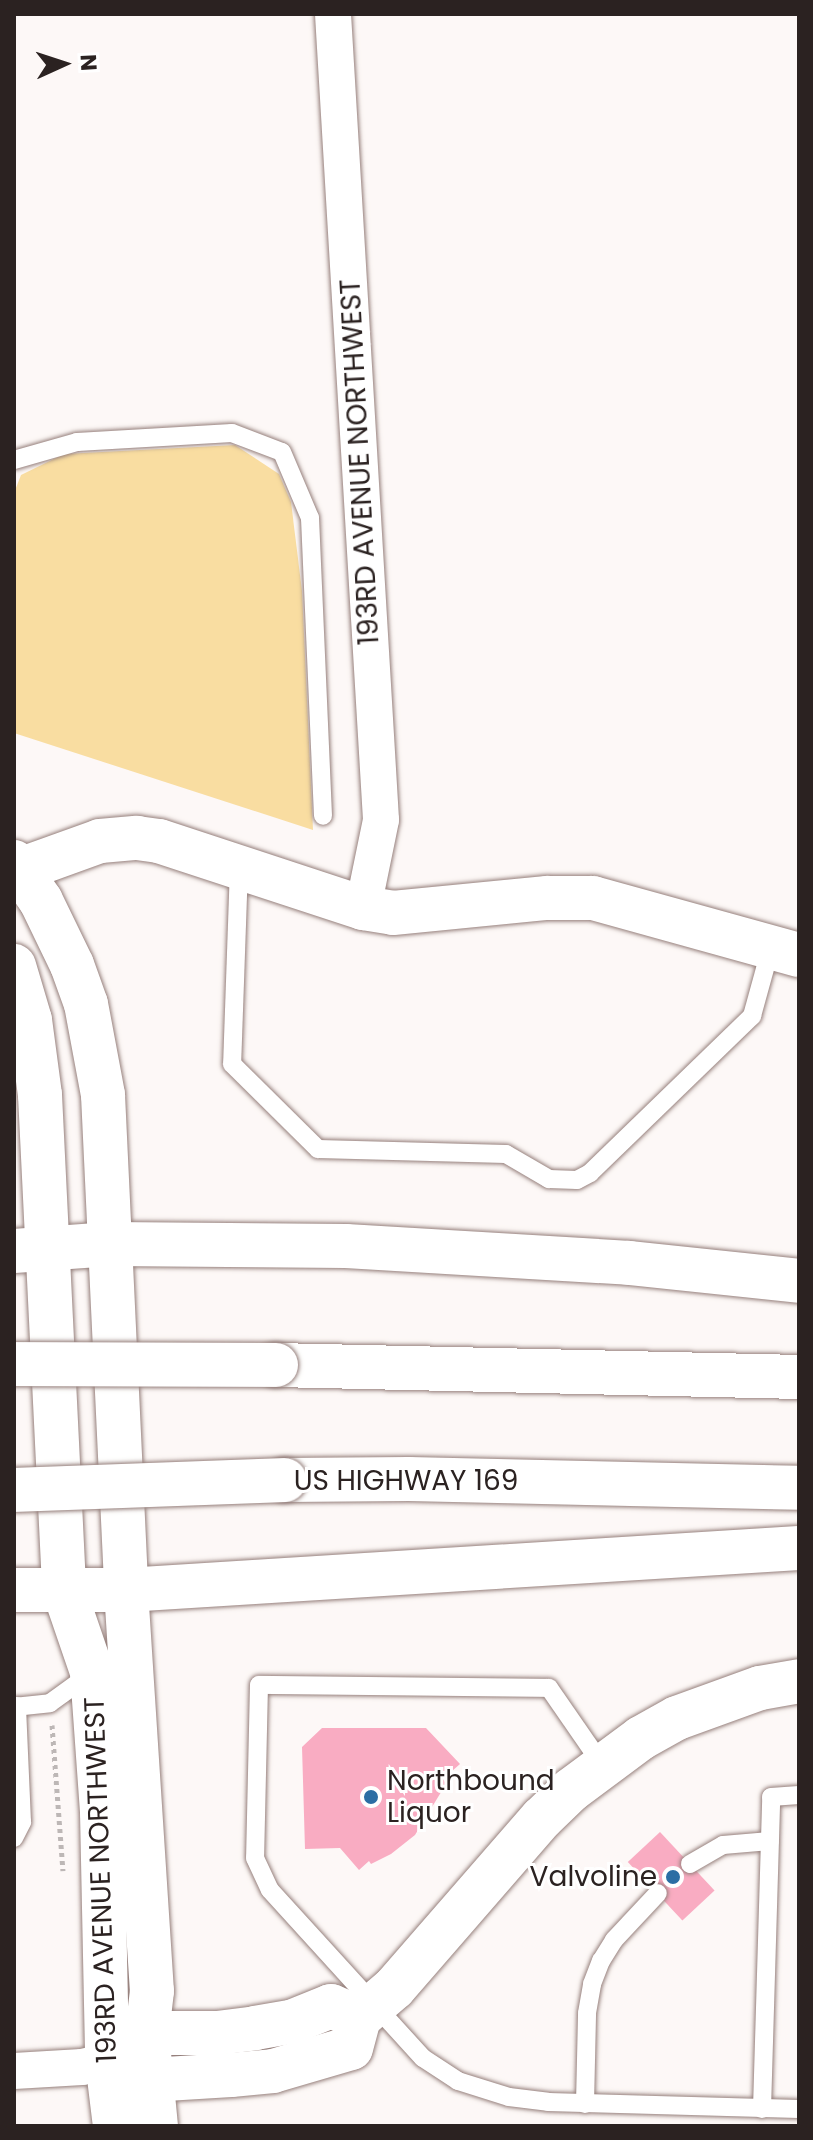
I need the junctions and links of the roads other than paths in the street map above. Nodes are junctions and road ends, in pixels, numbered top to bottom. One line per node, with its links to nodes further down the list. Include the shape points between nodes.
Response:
1 (333, 14): 6 (street, 193RD AVENUE NORTHWEST, via 381,820)
2 (14, 460): 3 (lane, via 77,442 232,433 282,452 310,518)
3 (323, 816)
4 (239, 867): 5 (main road, via 159,841 120,838); 6 (main road); 7 (lane, via 232,1064 318,1149 506,1154 549,1179 577,1180 752,1016)
5 (16, 868): 9 (main road, 193RD AVENUE NORTHWEST, via 57,932 86,1004 103,1095)
6 (363, 908): 7 (main road, via 393,913 593,898)
7 (785, 951)
8 (14, 966): 10 (main road, 193RD AVENUE NORTHWEST, via 37,1058)
9 (111, 1244): 10 (main road); 11 (main road, via 362,1247 629,1263); 19 (main road, 193RD AVENUE NORTHWEST)
10 (30, 1249): 12 (main road, 193RD AVENUE NORTHWEST)
11 (799, 1281)
12 (33, 1358): 13 (main road, bridge); 18 (main road, 193RD AVENUE NORTHWEST)
13 (799, 1377)
14 (799, 1488): 15 (main road, US HIGHWAY 169, bridge, via 409,1479)
15 (14, 1490)
16 (799, 1548): 19 (main road)
17 (14, 1590): 18 (main road)
18 (64, 1590): 19 (main road); 20 (main road, 193RD AVENUE NORTHWEST)
19 (126, 1590): 30 (main road, 193RD AVENUE NORTHWEST, via 152,1991)
20 (92, 1672): 22 (lane, via 50,1703); 31 (main road, 193RD AVENUE NORTHWEST, via 102,1812)
21 (799, 1681): 23 (main road, via 760,1688 677,1718)
22 (15, 1707): 25 (lane, via 22,1822)
23 (603, 1766): 29 (main road, via 542,1818); 29 (lane, via 549,1688 259,1685 255,1858 270,1890)
24 (799, 1795): 26 (lane, via 771,1797)
25 (14, 1838)
26 (770, 1841): 27 (lane, via 723,1845); 35 (lane)
27 (690, 1864)
28 (658, 1893): 34 (lane, via 614,1940 592,1984)
29 (368, 2012): 30 (main road, via 331,2006 294,2021 255,2028); 33 (main road, via 351,2048 307,2062 273,2071); 34 (lane, via 458,2081 509,2097)
30 (147, 2033): 31 (main road); 33 (main road, 193RD AVENUE NORTHWEST)
31 (107, 2061): 32 (street); 33 (main road); 37 (main road, 193RD AVENUE NORTHWEST)
32 (14, 2071)
33 (149, 2080): 38 (main road, 193RD AVENUE NORTHWEST)
34 (585, 2104): 35 (lane)
35 (762, 2109): 36 (lane)
36 (799, 2109)
37 (115, 2126)
38 (156, 2126)

